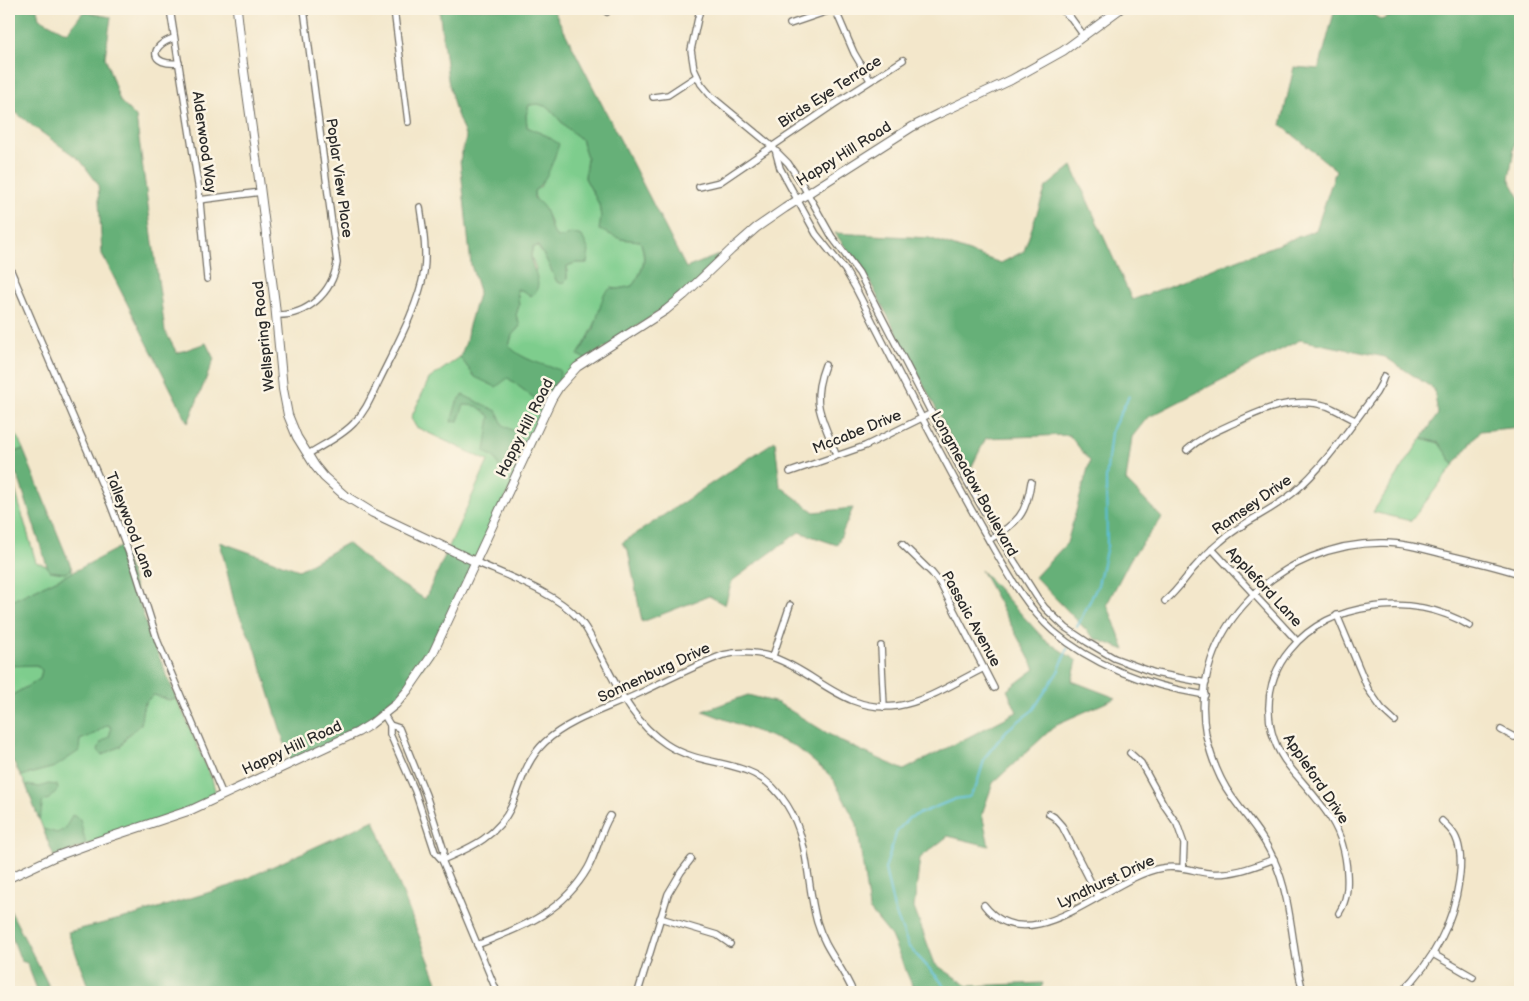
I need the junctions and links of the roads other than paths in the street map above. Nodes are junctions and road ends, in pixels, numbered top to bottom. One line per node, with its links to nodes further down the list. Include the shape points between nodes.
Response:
1 (170, 9): 11 (street, Alderwood Way)
2 (238, 9): 20 (street, Wellspring Road)
3 (304, 9): 27 (street, Poplar View Place, via 337,263 329,286 312,304 298,312)
4 (394, 9): 17 (street)
5 (700, 9): 14 (street, via 691,50)
6 (834, 9): 9 (street); 15 (street)
7 (1060, 9): 10 (street)
8 (1120, 9): 10 (street, Happy Hill Road)
9 (790, 24)
10 (1084, 36): 21 (street, Happy Hill Road, via 1028,71 912,127)
11 (174, 38): 13 (street, Alderwood Way); 13 (street, via 160,44 156,54 162,62)
12 (903, 60): 15 (street, Birds Eye Terrace)
13 (179, 63): 23 (street, Alderwood Way)
14 (696, 76): 16 (street, via 668,95); 18 (street, Longmeadow Boulevard, via 711,96)
15 (870, 80): 18 (street, Birds Eye Terrace)
16 (653, 97)
17 (408, 122)
18 (773, 149): 19 (street, Birds Eye Terrace, via 720,182); 21 (street, Longmeadow Boulevard, via 788,163); 22 (street, Longmeadow Boulevard)
19 (699, 188)
20 (261, 192): 23 (street); 27 (street, Wellspring Road)
21 (808, 194): 22 (street, Happy Hill Road); 30 (street, Longmeadow Boulevard, via 832,237 868,288)
22 (798, 199): 31 (street, Longmeadow Boulevard, via 816,234 855,287); 42 (street, Happy Hill Road, via 731,250 666,310 584,362 568,376 552,398)
23 (200, 200): 26 (street, Alderwood Way)
24 (420, 207): 34 (street, via 425,261 421,286 411,313 360,416 345,431)
25 (9, 266): 64 (street, Talleywood Lane, via 111,506 158,642)
26 (207, 279)
27 (276, 315): 34 (street, Wellspring Road, via 285,403 292,426)
28 (825, 365): 35 (street, via 818,387 818,408)
29 (1384, 376): 32 (street, Ramsey Drive, via 1376,393)
30 (932, 413): 31 (street, Mccabe Drive); 38 (street, Longmeadow Boulevard)
31 (923, 418): 35 (street, Mccabe Drive, via 864,446); 39 (street, Longmeadow Boulevard)
32 (1355, 420): 33 (street, via 1316,404 1280,404 1203,437); 41 (street, Ramsey Drive, via 1306,481 1280,502 1235,530)
33 (1187, 450)
34 (307, 455): 42 (street, Wellspring Road, via 329,482 356,503)
35 (836, 455): 36 (street, Mccabe Drive)
36 (790, 472)
37 (1031, 482): 38 (street, via 1023,512 1014,523)
38 (997, 534): 39 (street); 53 (street, Longmeadow Boulevard, via 1036,597 1074,634 1114,658 1142,669)
39 (989, 540): 55 (street, Longmeadow Boulevard, via 1028,604 1070,644 1134,678)
40 (902, 544): 52 (street, Passaic Avenue, via 940,583)
41 (1212, 550): 44 (street, Appleford Lane); 45 (street, Ramsey Drive)
42 (476, 562): 56 (street, via 555,598 573,613 586,629); 58 (street, Happy Hill Road, via 424,668)
43 (1520, 574): 44 (street, via 1409,546 1370,543 1306,558)
44 (1253, 594): 49 (street, Appleford Lane); 53 (street, via 1223,634)
45 (1165, 601)
46 (790, 605): 51 (street)
47 (1337, 615): 48 (street, Appleford Drive, via 1365,608 1402,605 1455,617); 49 (street, Appleford Drive); 59 (street, via 1371,694)
48 (1470, 626)
49 (1297, 641): 75 (street, Appleford Drive, via 1273,682 1270,726 1282,756 1321,803 1342,842 1348,885)
50 (881, 646): 57 (street)
51 (773, 656): 56 (street, Sonnenburg Drive, via 743,652 723,655); 57 (street, Sonnenburg Drive, via 847,699)
52 (984, 668): 54 (street, Passaic Avenue); 57 (street, Sonnenburg Drive, via 920,700)
53 (1206, 684): 55 (street)
54 (994, 688)
55 (1205, 695): 69 (street, via 1206,733 1216,767)
56 (624, 700): 70 (street, Sonnenburg Drive, via 551,737 529,762 511,807 497,828 477,845); 83 (street, via 642,724 665,744 686,755 746,770 781,796 793,816 805,850 821,936)
57 (884, 707)
58 (384, 715): 60 (street); 64 (street, Happy Hill Road, via 331,746)
59 (1395, 721)
60 (390, 725): 70 (street, via 390,734 415,791 434,852); 70 (street, via 399,728 426,795 444,851)
61 (1501, 730): 62 (street)
62 (1520, 737)
63 (1130, 753): 71 (street, via 1141,763 1178,824 1184,844)
64 (224, 795): 72 (street, Happy Hill Road, via 161,821 95,842)
65 (1048, 814): 73 (street, via 1062,826)
66 (610, 816): 78 (street, via 589,866 564,899 541,918)
67 (1442, 820): 79 (street, via 1456,837 1461,863 1453,910)
68 (692, 859): 76 (street, via 673,883)
69 (1274, 859): 71 (street, Lyndhurst Drive, via 1229,873); 84 (street, via 1287,898)
70 (442, 860): 78 (street)
71 (1183, 868): 73 (street, Lyndhurst Drive, via 1152,870)
72 (9, 878)
73 (1098, 896): 74 (street, Lyndhurst Drive, via 1058,918 1025,926 1000,921)
74 (984, 905)
75 (1339, 913)
76 (660, 918): 77 (street, via 717,935); 82 (street)
77 (730, 944)
78 (477, 945): 81 (street)
79 (1433, 954): 80 (street); 85 (street)
80 (1473, 977)
81 (497, 992)
82 (638, 992)
83 (853, 992)
84 (1303, 992)
85 (1402, 992)

